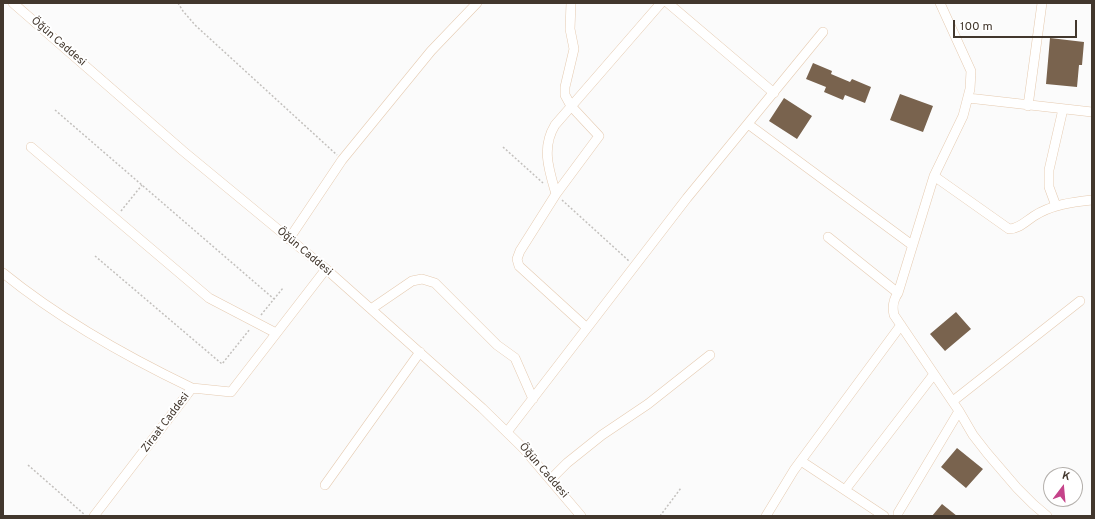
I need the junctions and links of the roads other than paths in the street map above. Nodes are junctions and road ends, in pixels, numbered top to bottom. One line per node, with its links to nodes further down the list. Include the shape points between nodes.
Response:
1 (13, 3): 22 (street, Öğün Caddesi, via 183,151)
2 (476, 3): 22 (street, via 431,51 342,160)
3 (571, 3): 11 (street, via 570,29 574,49 564,91)
4 (661, 3): 11 (street)
5 (668, 3): 9 (street)
6 (940, 3): 10 (street, via 971,71)
7 (1042, 3): 12 (street)
8 (823, 32): 9 (street)
9 (774, 93): 15 (street)
10 (968, 98): 12 (street); 17 (street, via 963,116)
11 (571, 106): 18 (street, via 551,131 547,144 548,168); 18 (street, via 598,136)
12 (1028, 106): 13 (street)
13 (1062, 109): 14 (street); 20 (street, via 1049,170 1049,187)
14 (1092, 112)
15 (748, 124): 23 (street); 30 (street)
16 (31, 147): 31 (street, via 209,298)
17 (934, 176): 20 (street, via 1009,229); 23 (street)
18 (556, 194): 30 (street, via 517,256 517,263)
19 (1092, 200): 20 (street)
20 (1056, 206)
21 (828, 237): 26 (street)
22 (289, 239): 24 (street, Öğün Caddesi)
23 (912, 245): 26 (street)
24 (326, 269): 28 (street, Öğün Caddesi); 31 (street, Ziraat Caddesi)
25 (3, 273): 35 (street, via 36,299 92,335)
26 (898, 293): 29 (street, via 894,299 893,310)
27 (1080, 301): 37 (street)
28 (371, 309): 32 (street, Öğün Caddesi); 36 (street, via 412,281 422,279 435,283 497,345 515,358)
29 (901, 325): 34 (street); 40 (street)
30 (586, 328): 36 (street)
31 (276, 333): 35 (street, Ziraat Caddesi, via 230,392)
32 (420, 352): 39 (street, Öğün Caddesi); 42 (street)
33 (710, 355): 41 (street, via 648,404 584,448)
34 (934, 374): 37 (street); 43 (street)
35 (192, 388): 44 (street, Ziraat Caddesi)
36 (532, 399): 39 (street)
37 (953, 401): 38 (street)
38 (959, 411): 48 (street); 49 (street, via 1002,471)
39 (507, 432): 41 (street, Öğün Caddesi)
40 (801, 461): 43 (street); 46 (street)
41 (551, 479): 45 (street, Öğün Caddesi)
42 (325, 484)
43 (845, 490): 47 (street)
44 (94, 516)
45 (581, 516)
46 (766, 516)
47 (884, 516)
48 (898, 516)
49 (1047, 516)

